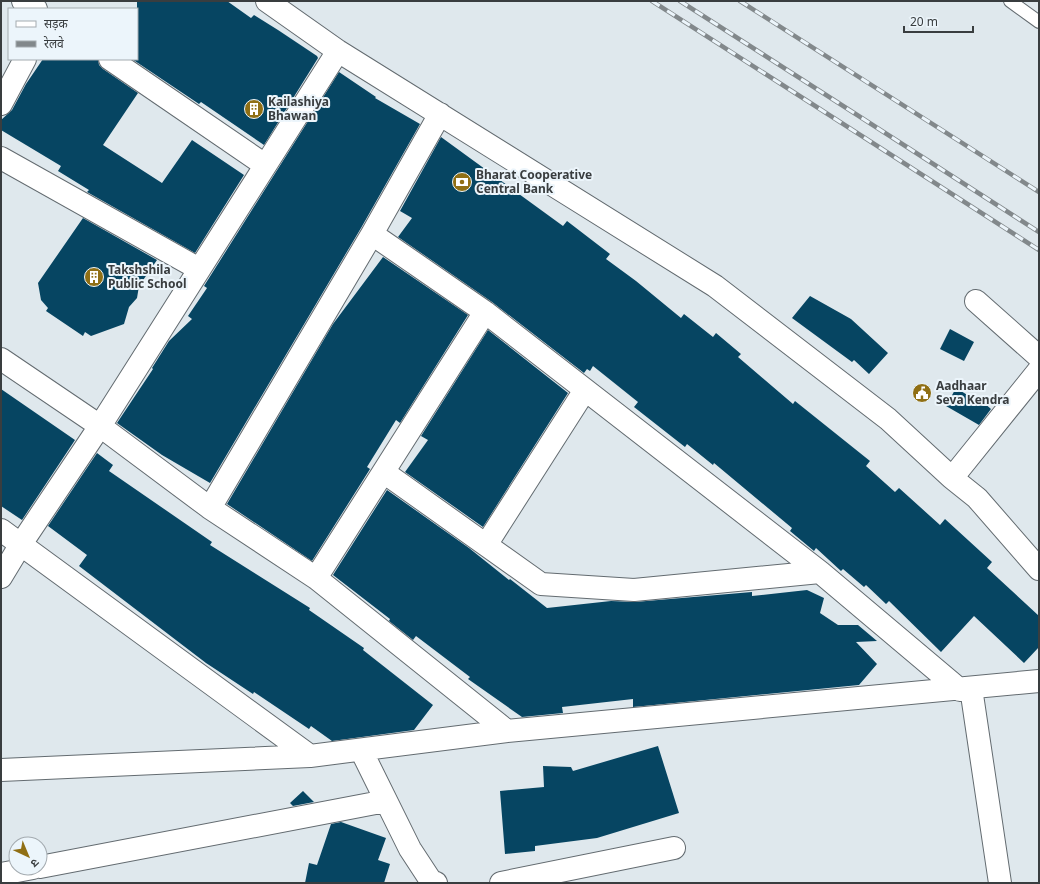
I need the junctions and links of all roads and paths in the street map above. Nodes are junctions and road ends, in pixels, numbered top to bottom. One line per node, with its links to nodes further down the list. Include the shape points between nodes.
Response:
1 (23, 1): 4 (street)
2 (267, 1): 6 (street)
3 (1010, 1): 5 (lane)
4 (34, 8)
5 (1039, 22)
6 (338, 51): 10 (street); 12 (street)
7 (24, 60): 9 (street)
8 (111, 60): 12 (street)
9 (1, 104)
10 (440, 114): 13 (street); 23 (street, via 715,286 888,418)
11 (1, 158): 14 (street)
12 (265, 165): 14 (street)
13 (372, 234): 16 (street); 24 (street)
14 (200, 269): 21 (street)
15 (976, 301): 17 (street)
16 (485, 312): 20 (street); 22 (street)
17 (1039, 358)
18 (1, 359): 21 (street)
19 (1039, 370): 23 (street)
20 (585, 390): 27 (street); 29 (street)
21 (100, 426): 24 (street); 26 (street)
22 (384, 473): 27 (street); 31 (street)
23 (952, 478): 28 (street, via 977,498)
24 (210, 508): 31 (street)
25 (1, 530): 26 (street)
26 (21, 544): 30 (street); 36 (street)
27 (486, 545): 29 (street, via 541,584 634,590)
28 (1039, 569)
29 (820, 572): 33 (street)
30 (1, 577)
31 (316, 578): 34 (street)
32 (1039, 681): 33 (street)
33 (965, 689): 34 (street); 43 (street)
34 (507, 731): 35 (street)
35 (361, 750): 36 (street); 38 (street)
36 (310, 756): 37 (street)
37 (1, 770)
38 (386, 801): 40 (street); 41 (street, via 410,849)
39 (674, 848): 42 (street)
40 (48, 865)
41 (436, 883)
42 (500, 883)
43 (1000, 883)

